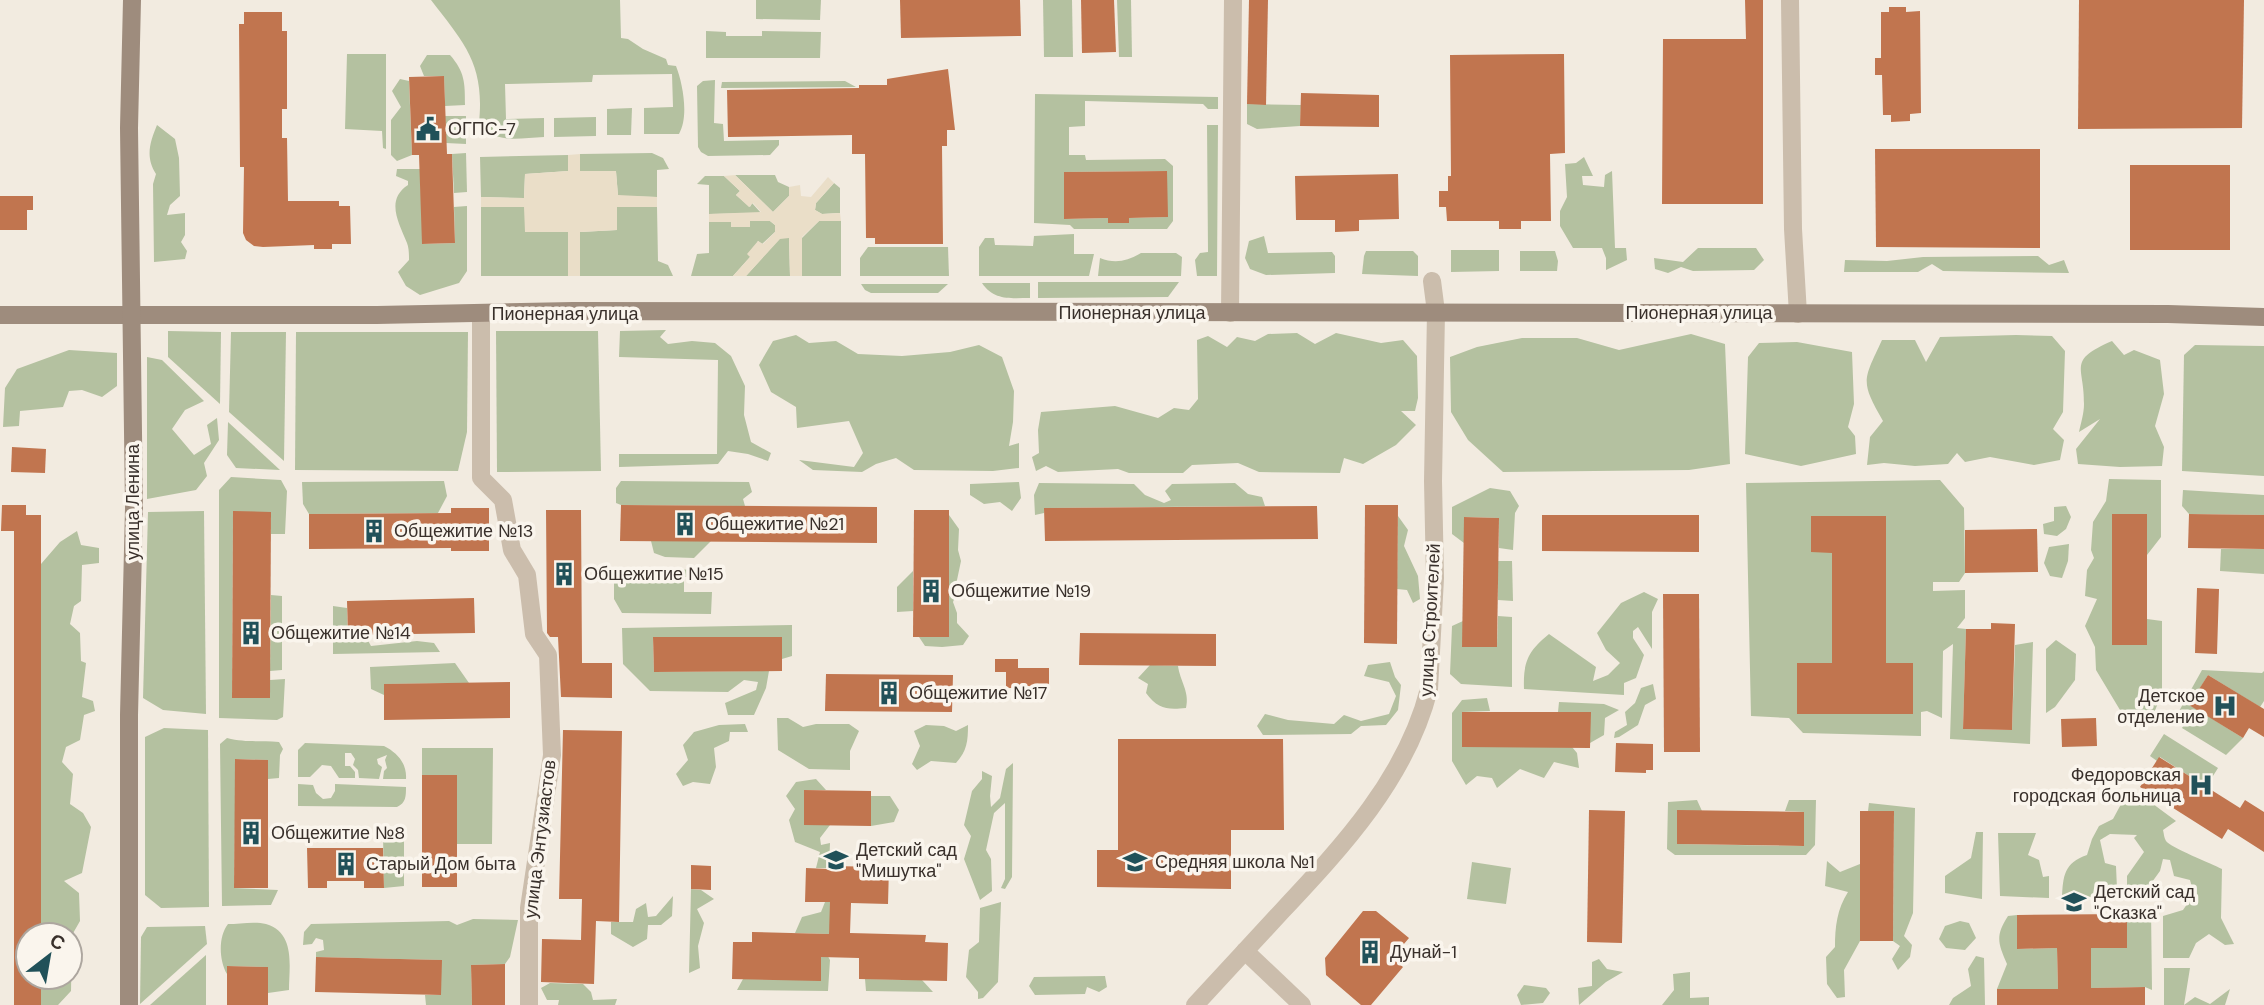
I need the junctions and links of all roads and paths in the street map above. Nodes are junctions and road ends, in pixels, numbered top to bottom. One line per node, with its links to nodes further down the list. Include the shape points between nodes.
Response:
1 (132, 0): 10 (main road, улица Ленина)
2 (1233, 0): 6 (street)
3 (1790, 1): 8 (street)
4 (1432, 281): 5 (street, улица Строителей)
5 (1436, 312): 6 (main road, Пионерная улица); 8 (main road, Пионерная улица); 12 (street, улица Строителей, via 1435,578 1426,702 1387,786 1327,863)
6 (1230, 313): 7 (main road, Пионерная улица)
7 (481, 314): 10 (main road, Пионерная улица); 14 (street, улица Энтузиастов, via 481,478 503,500 512,550 527,575 534,634 548,654 552,755 529,908)
8 (1798, 314): 11 (main road, Пионерная улица)
9 (0, 315): 10 (main road, Пионерная улица)
10 (131, 315): 13 (main road, улица Ленина, via 134,508)
11 (2264, 317)
12 (1245, 951): 15 (street, улица Строителей); 16 (street)
13 (129, 1005)
14 (529, 1005)
15 (1195, 1005)
16 (1302, 1005)

